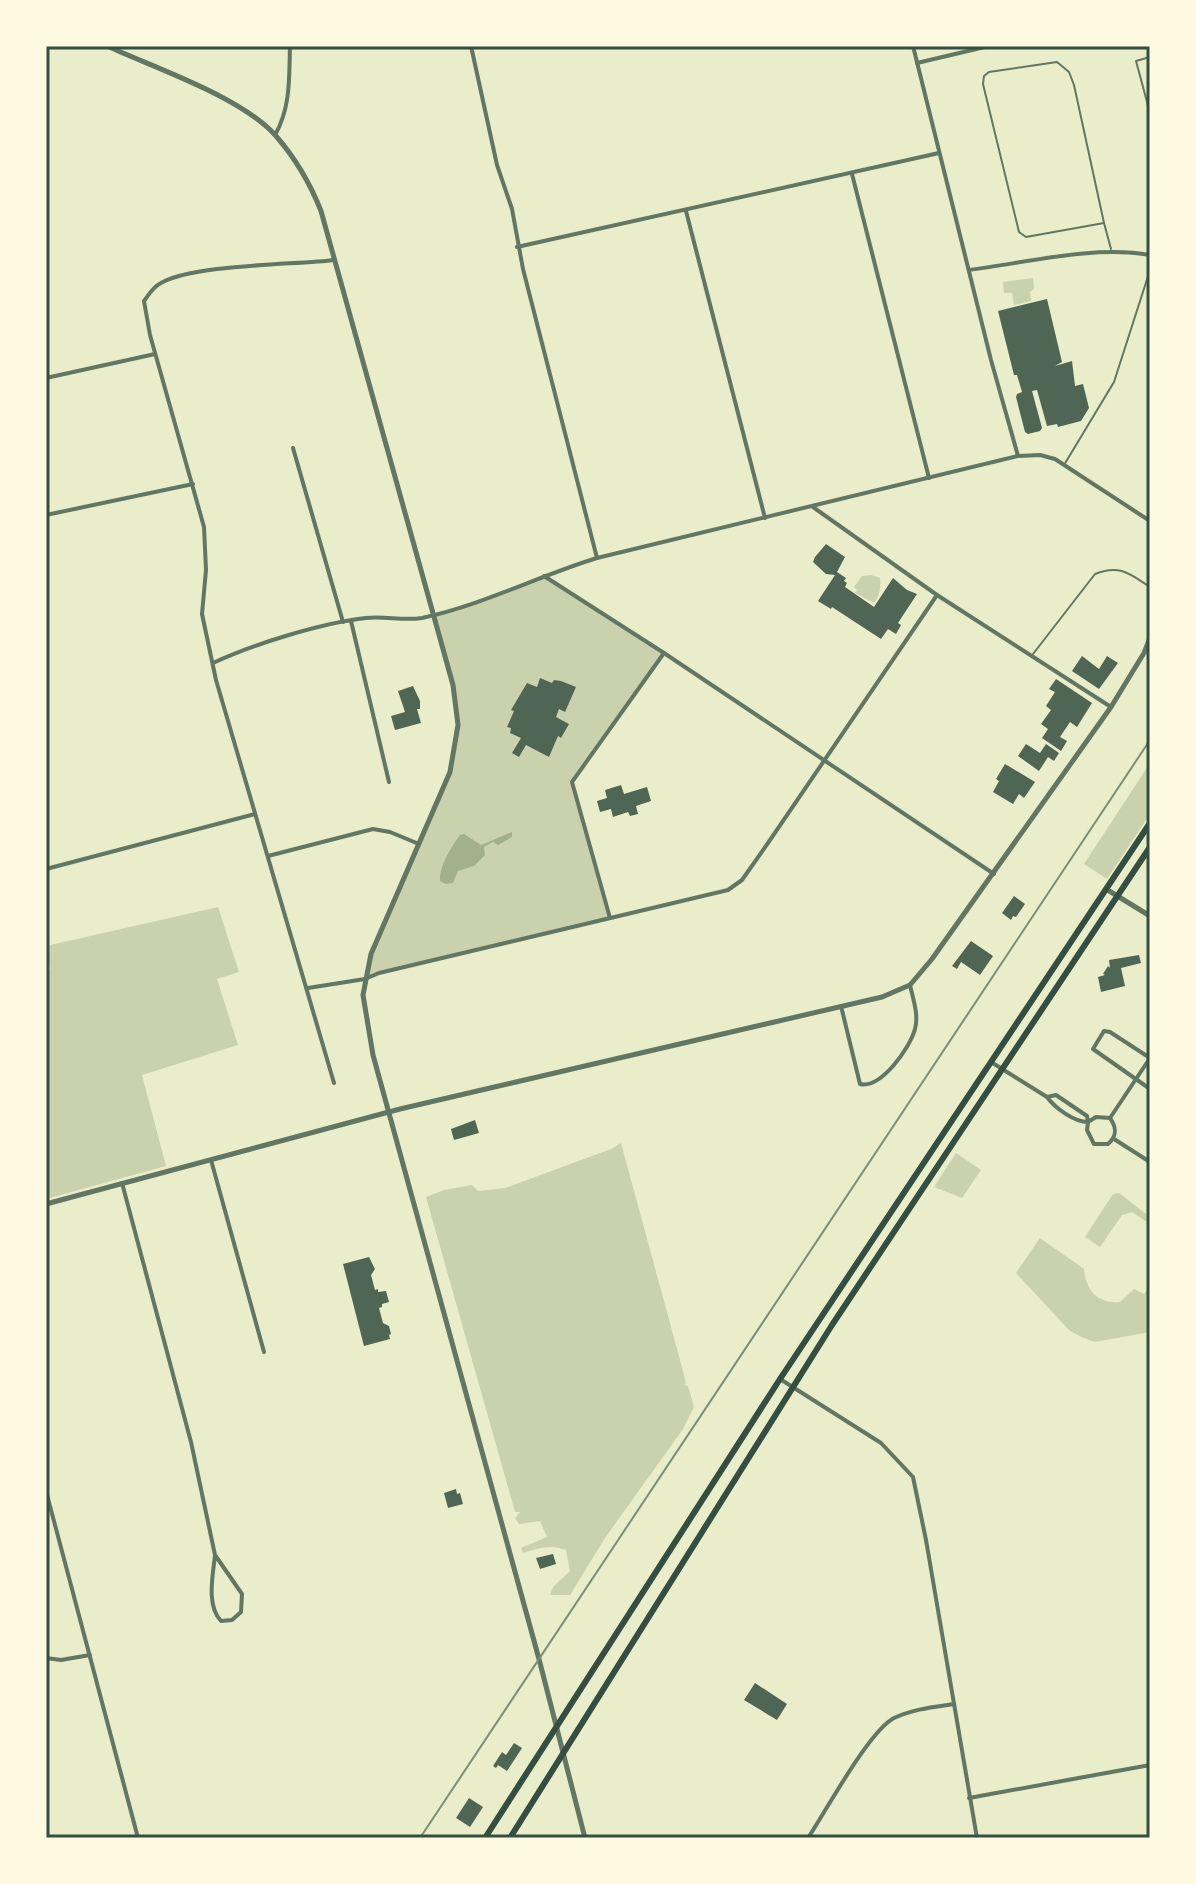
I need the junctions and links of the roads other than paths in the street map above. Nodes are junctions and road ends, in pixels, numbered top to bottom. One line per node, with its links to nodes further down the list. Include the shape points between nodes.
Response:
1 (107, 46): 6 (street)
2 (290, 46): 10 (street, via 289,95)
3 (471, 46): 15 (street)
4 (913, 46): 8 (street)
5 (989, 46): 8 (street)
6 (118, 48): 10 (street, via 233,105)
7 (1150, 57): 9 (lane, via 1136,61)
8 (917, 63): 11 (street)
9 (1150, 113)
10 (275, 135): 18 (street, via 312,190)
11 (939, 153): 12 (street); 19 (street)
12 (852, 174): 13 (street); 26 (street)
13 (686, 211): 15 (street); 30 (street)
14 (1104, 223): 14 (lane, via 1069,72 1057,62 989,72 983,84 1019,232 1026,237); 16 (lane)
15 (517, 247): 32 (street)
16 (1112, 252): 17 (street); 19 (street)
17 (1150, 255)
18 (335, 260): 21 (street, via 194,273 162,282 144,301); 36 (street)
19 (969, 270): 24 (street)
20 (1150, 270): 25 (lane, via 1114,382)
21 (155, 354): 22 (street); 27 (street)
22 (46, 378)
23 (293, 448): 38 (street)
24 (1018, 456): 25 (street, via 1040,455); 26 (street)
25 (1064, 465): 31 (street)
26 (929, 478): 28 (street)
27 (193, 484): 29 (street); 43 (street, via 207,543 202,614)
28 (813, 507): 30 (street); 35 (street)
29 (46, 515)
30 (765, 518): 32 (street)
31 (1150, 521)
32 (597, 558): 33 (street)
33 (544, 576): 36 (street); 41 (street)
34 (1150, 587): 42 (lane, via 1121,570 1095,574)
35 (937, 595): 42 (street); 45 (street)
36 (433, 615): 37 (street); 49 (street, via 456,697 457,736 450,772)
37 (351, 621): 38 (street); 46 (street)
38 (343, 622): 43 (street)
39 (1150, 638): 40 (street)
40 (1147, 652): 44 (street)
41 (664, 653): 45 (street); 57 (street, via 572,786)
42 (1032, 656): 44 (street)
43 (213, 663): 47 (street)
44 (1111, 707): 53 (street)
45 (825, 760): 53 (street); 57 (street, via 742,880 728,890)
46 (389, 782)
47 (255, 814): 51 (street); 52 (street)
48 (1150, 823): 54 (main road)
49 (419, 844): 51 (street, via 373,829); 58 (street)
50 (1150, 847): 55 (main road)
51 (268, 856): 60 (street)
52 (46, 869)
53 (994, 874): 59 (street)
54 (1106, 889): 55 (street); 63 (main road)
55 (1117, 896): 56 (street); 64 (main road)
56 (1150, 916)
57 (610, 918): 58 (street)
58 (365, 979): 60 (street); 69 (street, via 364,1014)
59 (910, 985): 61 (street); 61 (street, via 915,1029 875,1084 860,1084)
60 (307, 989): 66 (street)
61 (841, 1006): 69 (street)
62 (1150, 1058): 65 (street); 65 (street, via 1104,1031 1095,1053)
63 (991, 1062): 64 (street); 78 (main road)
64 (1002, 1069): 68 (street); 79 (main road)
65 (1136, 1080): 67 (street); 70 (street)
66 (334, 1083)
67 (1150, 1089)
68 (1047, 1097): 71 (street); 71 (street, via 1056,1095)
69 (388, 1112): 73 (street); 85 (street)
70 (1110, 1118): 71 (street); 72 (street)
71 (1088, 1122): 72 (street, via 1094,1144)
72 (1114, 1139): 74 (street)
73 (211, 1160): 75 (street); 77 (street)
74 (1150, 1162)
75 (122, 1183): 76 (street); 81 (street, via 191,1442)
76 (46, 1204)
77 (264, 1352)
78 (780, 1379): 79 (street); 85 (main road)
79 (793, 1388): 84 (street, via 881,1443 913,1477); 86 (main road)
80 (46, 1491): 82 (street)
81 (215, 1555): 81 (street, via 244,1601 241,1612 227,1621 215,1614)
82 (90, 1655): 83 (street); 89 (street)
83 (46, 1658)
84 (954, 1704): 88 (street); 93 (street, via 891,1719 860,1754)
85 (557, 1726): 86 (street); 90 (main road)
86 (564, 1753): 91 (main road); 92 (street)
87 (1150, 1765): 88 (street)
88 (969, 1798): 94 (street)
89 (138, 1838)
90 (485, 1838)
91 (510, 1838)
92 (585, 1838)
93 (808, 1838)
94 (977, 1838)

